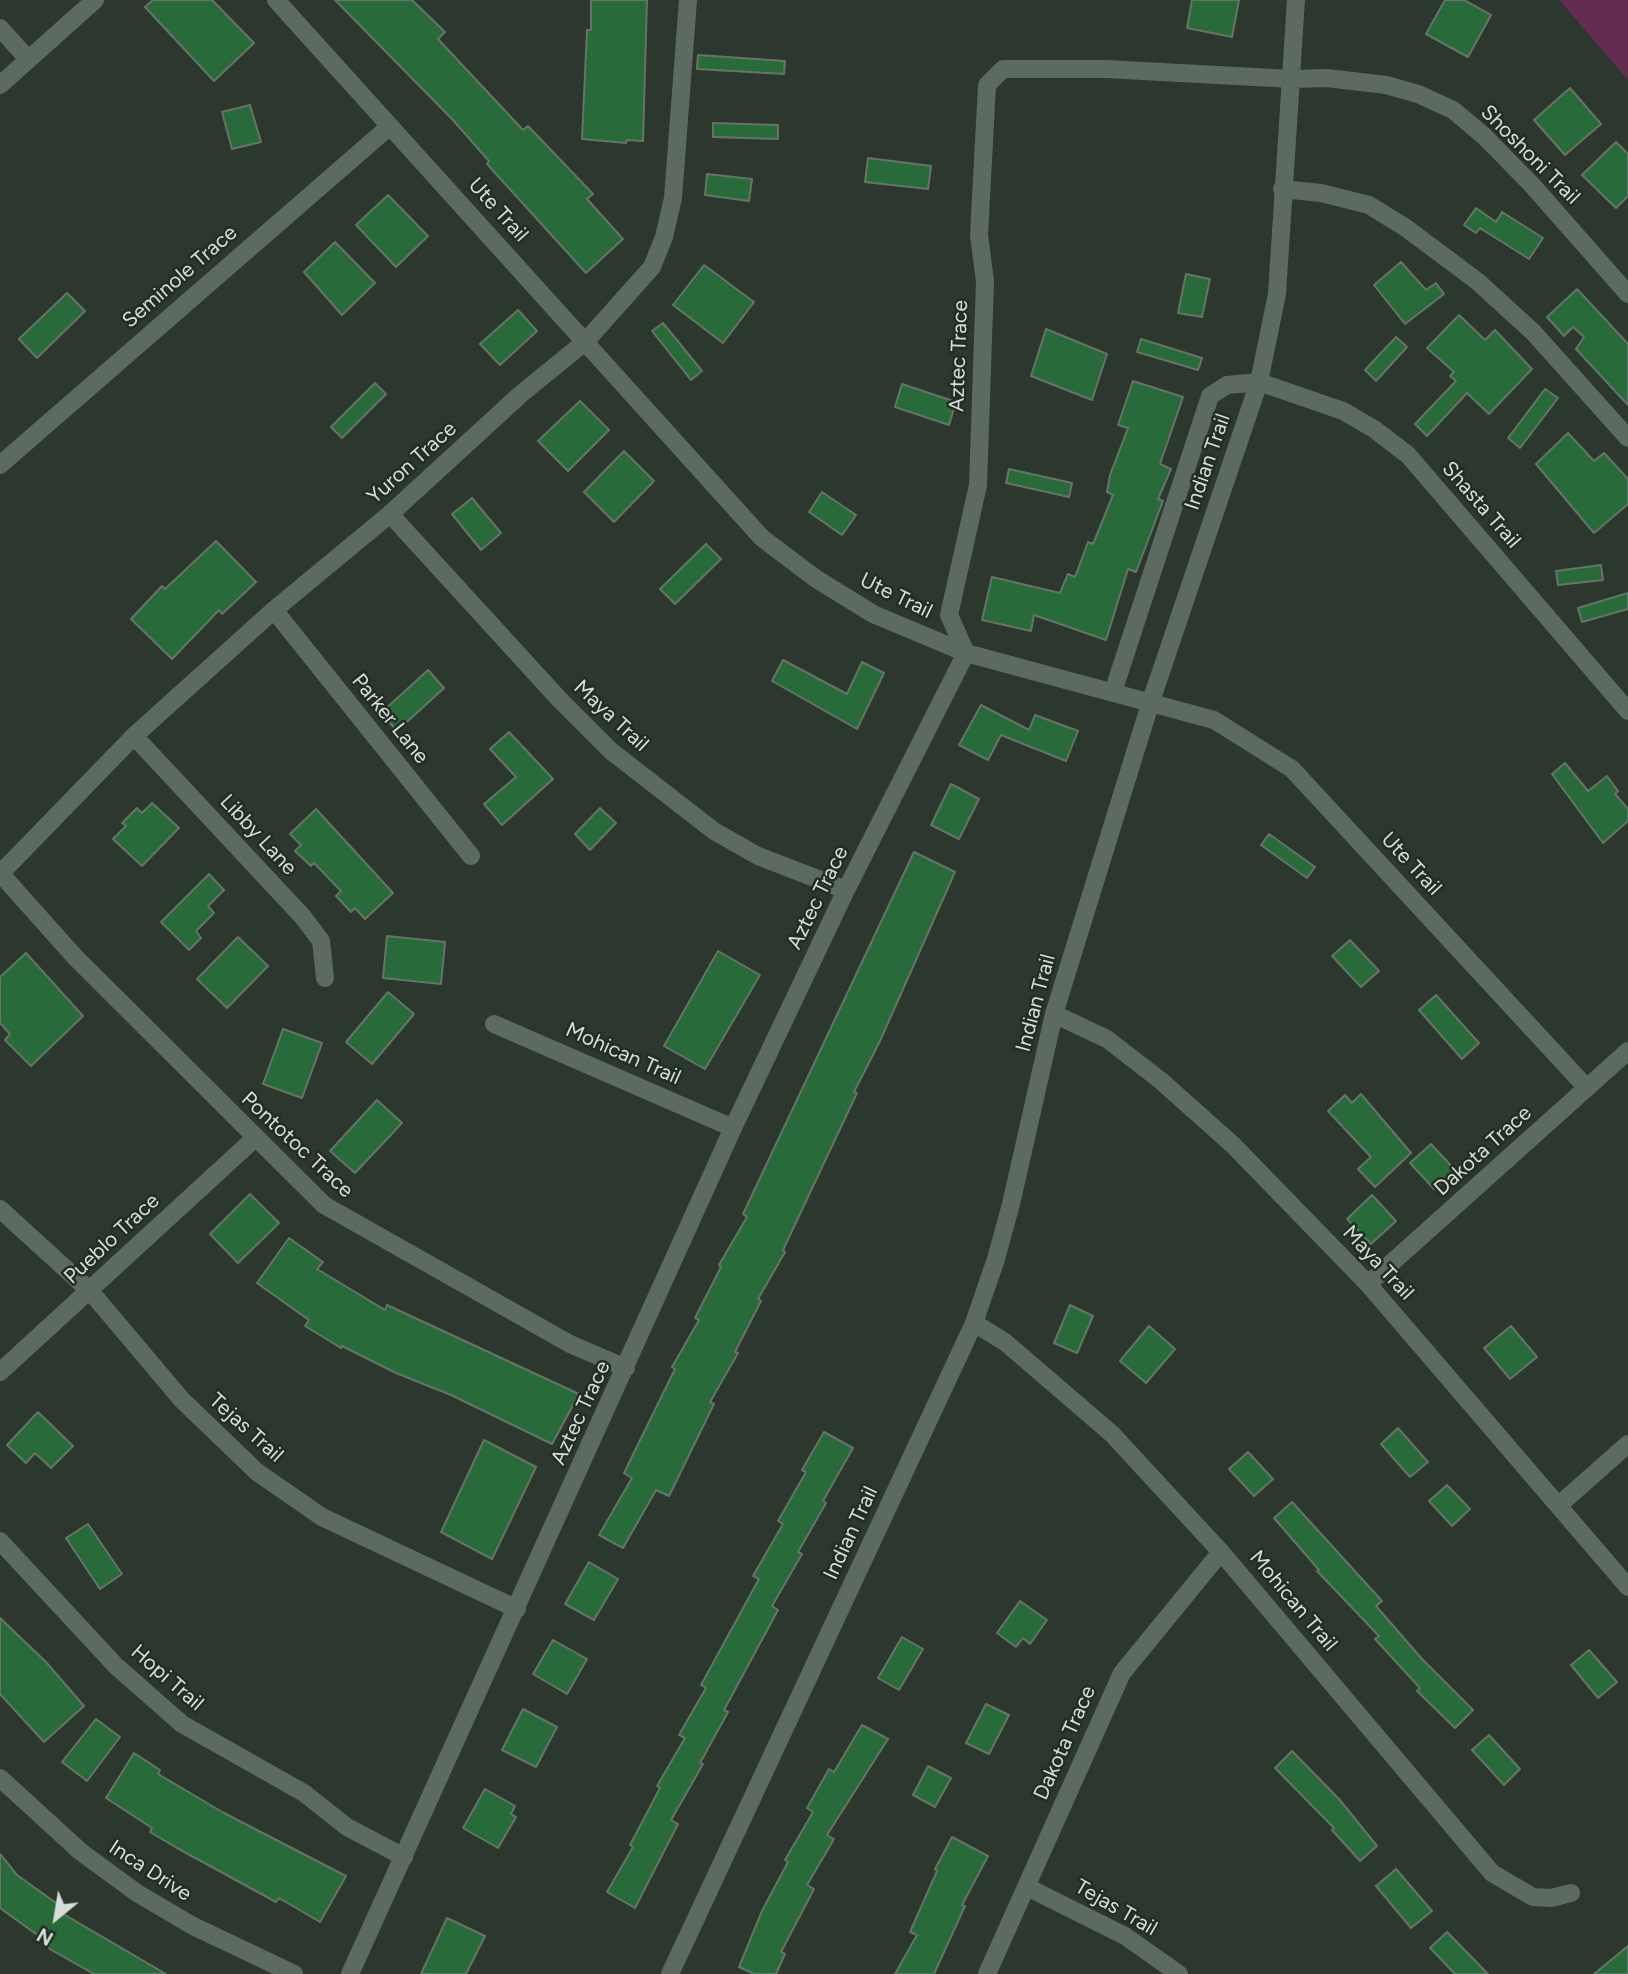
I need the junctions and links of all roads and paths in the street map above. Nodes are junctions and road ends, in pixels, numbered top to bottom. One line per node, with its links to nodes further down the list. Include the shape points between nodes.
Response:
1 (96, 0): 6 (street)
2 (276, 0): 9 (street, Ute Trail)
3 (688, 0): 12 (street, Yuron Trace, via 678,142 664,237 652,267)
4 (1296, 0): 7 (street, Indian Trail)
5 (0, 28): 6 (street)
6 (28, 59): 8 (street)
7 (1292, 79): 10 (street, Indian Trail); 11 (street, Shoshoni Trail, via 1386,85 1453,110 1532,185); 18 (street, Aztec Trace, via 1106,69 1003,69 987,85 979,236 985,281 978,485 948,615)
8 (0, 85)
9 (390, 126): 12 (street, Ute Trail); 15 (street, Seminole Trace)
10 (1282, 189): 13 (street, Indian Trail, via 1277,294); 14 (street, via 1369,205 1406,228 1477,281 1533,332)
11 (1628, 294)
12 (586, 341): 16 (street, Yuron Trace); 18 (street, Ute Trail, via 762,538 873,614)
13 (1259, 382): 19 (street, via 1227,385 1210,396); 20 (street, Indian Trail); 21 (street, Shasta Trail, via 1343,411 1408,455)
14 (1628, 438)
15 (0, 465)
16 (390, 514): 17 (street, Yuron Trace); 25 (street, Maya Trail, via 611,751 714,831 758,856)
17 (274, 610): 22 (street, Yuron Trace); 23 (street, Parker Lane)
18 (966, 653): 19 (street, Ute Trail); 25 (street, Aztec Trace)
19 (1113, 692): 20 (street, Ute Trail)
20 (1151, 701): 27 (street, Indian Trail); 30 (street, Ute Trail, via 1214,720 1292,769)
21 (1628, 711)
22 (134, 736): 24 (street, Yuron Trace); 26 (street, Libby Lane, via 303,917 321,941)
23 (471, 856)
24 (0, 873): 32 (street, Pontotoc Trace, via 75,957)
25 (846, 890): 31 (street, Aztec Trace)
26 (325, 978)
27 (1054, 1014): 34 (street, Maya Trail, via 1107,1040 1160,1080 1233,1145); 36 (street, Indian Trail, via 1012,1204)
28 (494, 1024): 31 (street, Mohican Trail)
29 (1628, 1051): 30 (street, Dakota Trace)
30 (1587, 1088): 34 (street, Dakota Trace)
31 (733, 1128): 37 (street, Aztec Trace)
32 (254, 1139): 35 (street, Pueblo Trace); 37 (street, Pontotoc Trace, via 324,1205 351,1223 570,1344)
33 (0, 1209): 35 (street, Tejas Trail)
34 (1368, 1284): 40 (street, Maya Trail)
35 (90, 1291): 38 (street, Pueblo Trace); 44 (street, Tejas Trail, via 182,1400 257,1472 323,1517)
36 (974, 1323): 42 (street, Mohican Trail, via 1070,1395); 49 (street, Indian Trail)
37 (626, 1368): 44 (street, Aztec Trace)
38 (0, 1372)
39 (1628, 1444): 40 (street)
40 (1559, 1505): 43 (street, Maya Trail)
41 (0, 1541): 46 (street, Hopi Trail, via 116,1666 182,1724 304,1793 347,1828)
42 (1221, 1552): 47 (street, Dakota Trace, via 1122,1673); 48 (street, Mohican Trail, via 1492,1873 1533,1897)
43 (1628, 1587)
44 (516, 1609): 46 (street, Aztec Trace)
45 (0, 1778): 50 (street, Inca Drive, via 81,1853 137,1893 193,1926)
46 (404, 1857): 51 (street, Aztec Trace)
47 (1027, 1886): 52 (street, Dakota Trace); 53 (street, Tejas Trail, via 1125,1936)
48 (1571, 1893)
49 (674, 1972)
50 (294, 1974)
51 (350, 1974)
52 (986, 1974)
53 (1179, 1974)

